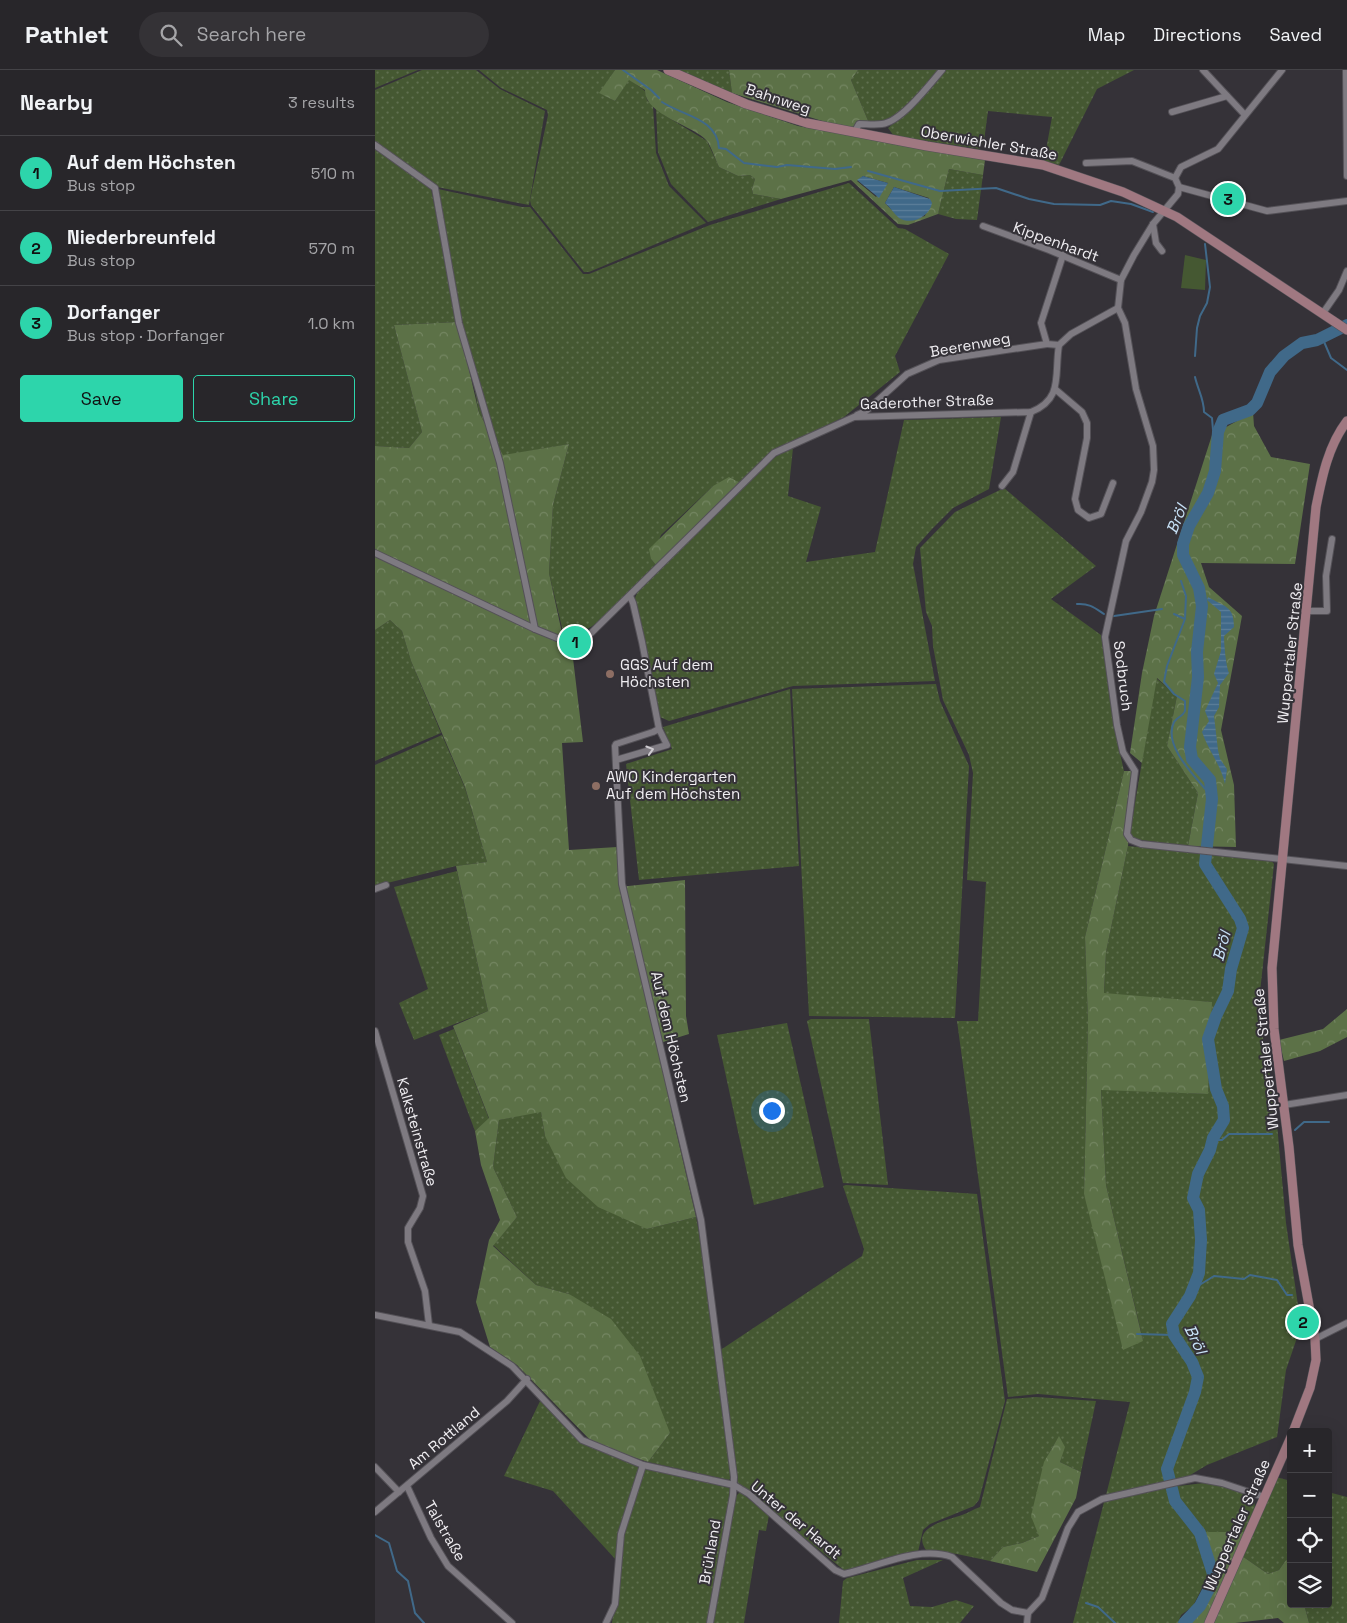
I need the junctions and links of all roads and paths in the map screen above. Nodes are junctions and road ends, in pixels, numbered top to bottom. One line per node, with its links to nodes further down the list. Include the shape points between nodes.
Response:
1 (668, 70): 9 (main road, Bahnweg, via 746,104 807,124)
2 (942, 70): 9 (street, via 917,100 896,117 884,124 859,124)
3 (1203, 70): 6 (street)
4 (1281, 70): 8 (street)
5 (1346, 70): 12 (street)
6 (1227, 96): 7 (street); 8 (street)
7 (1172, 112)
8 (1245, 115): 13 (street, via 1218,149 1181,167)
9 (854, 133): 16 (main road, Oberwiehler Straße, via 1043,165)
10 (375, 145): 38 (street, via 435,188 459,323 500,463)
11 (1086, 163): 13 (street, via 1132,160)
12 (1347, 176)
13 (1175, 178): 14 (street)
14 (1179, 188): 15 (street, via 1267,210); 16 (street)
15 (1347, 201)
16 (1165, 210): 17 (street); 24 (main road, Oberwiehler Straße)
17 (1153, 224): 19 (street, via 1156,243); 22 (street)
18 (983, 226): 20 (street, Kippenhardt)
19 (1162, 251)
20 (1063, 255): 22 (street, Kippenhardt); 26 (street, via 1041,323)
21 (1347, 272): 24 (street)
22 (1121, 280): 23 (street)
23 (1118, 308): 27 (street, via 1071,334); 41 (street, Sodbruch, via 1125,323 1136,389 1153,446 1154,470 1141,512 1127,541 1105,637 1123,752 1135,771 1127,834 1131,840 1141,844)
24 (1323, 313): 25 (main road, Oberwiehler Straße)
25 (1347, 330)
26 (1047, 344): 27 (street, Beerenweg); 30 (street, Beerenweg, via 939,360 907,374)
27 (1059, 345): 28 (street)
28 (1055, 389): 29 (street, via 1049,402); 32 (street, via 1082,412 1087,423 1075,499 1077,510 1089,518 1101,514)
29 (1031, 412): 30 (street, Gaderother Straße); 33 (street, via 1013,472)
30 (854, 417): 36 (street, Gaderother Straße, via 774,453)
31 (1347, 420): 37 (main road, Wuppertaler Straße, via 1322,476)
32 (1113, 483)
33 (1002, 486)
34 (1332, 539): 37 (street, via 1326,576 1327,611)
35 (375, 553): 38 (street)
36 (629, 596): 38 (street, Gaderother Straße, via 581,643 562,640); 39 (street, via 633,602)
37 (1308, 611): 41 (main road, Wuppertaler Straße)
38 (535, 629)
39 (659, 728): 40 (street, Auf dem Höchsten, via 616,744); 40 (street, one-way to 39, via 667,745)
40 (616, 760): 58 (street, Auf dem Höchsten, via 622,884 701,1220)
41 (1283, 859): 42 (street, Sodbruch); 48 (main road, Wuppertaler Straße, via 1272,998)
42 (1347, 866)
43 (386, 886): 44 (street)
44 (375, 889)
45 (375, 1031): 46 (street, Kalksteinstraße)
46 (378, 1055): 51 (street, Kalksteinstraße, via 423,1196 408,1228 409,1242 425,1291)
47 (1347, 1096): 48 (street)
48 (1284, 1106): 52 (main road, Wuppertaler Straße, via 1297,1245)
49 (375, 1315): 51 (street)
50 (1347, 1324): 52 (street)
51 (429, 1325): 53 (street, via 460,1332)
52 (1315, 1339): 54 (main road, Wuppertaler Straße, via 1314,1370)
53 (527, 1379): 56 (street, via 583,1440); 59 (street, Am Rottland, via 507,1401)
54 (1294, 1428)
55 (1287, 1446): 61 (main road, Wuppertaler Straße)
56 (643, 1465): 58 (street); 65 (street, via 621,1534 615,1604)
57 (375, 1467): 60 (street)
58 (734, 1485): 63 (street, Unter der Hardt, via 749,1494 835,1570 844,1574 903,1558 943,1553 952,1557 1001,1604); 66 (street, Brühland)
59 (407, 1486): 60 (street, Am Rottland); 64 (street, Talstraße, via 448,1566)
60 (399, 1492): 62 (street, Am Rottland)
61 (1264, 1497): 63 (street, via 1222,1482 1195,1478 1102,1499 1078,1512 1068,1528 1041,1598); 68 (main road, Wuppertaler Straße)
62 (375, 1512)
63 (1028, 1613): 67 (street)
64 (512, 1623)
65 (606, 1623)
66 (710, 1623)
67 (1027, 1623)
68 (1209, 1623)

